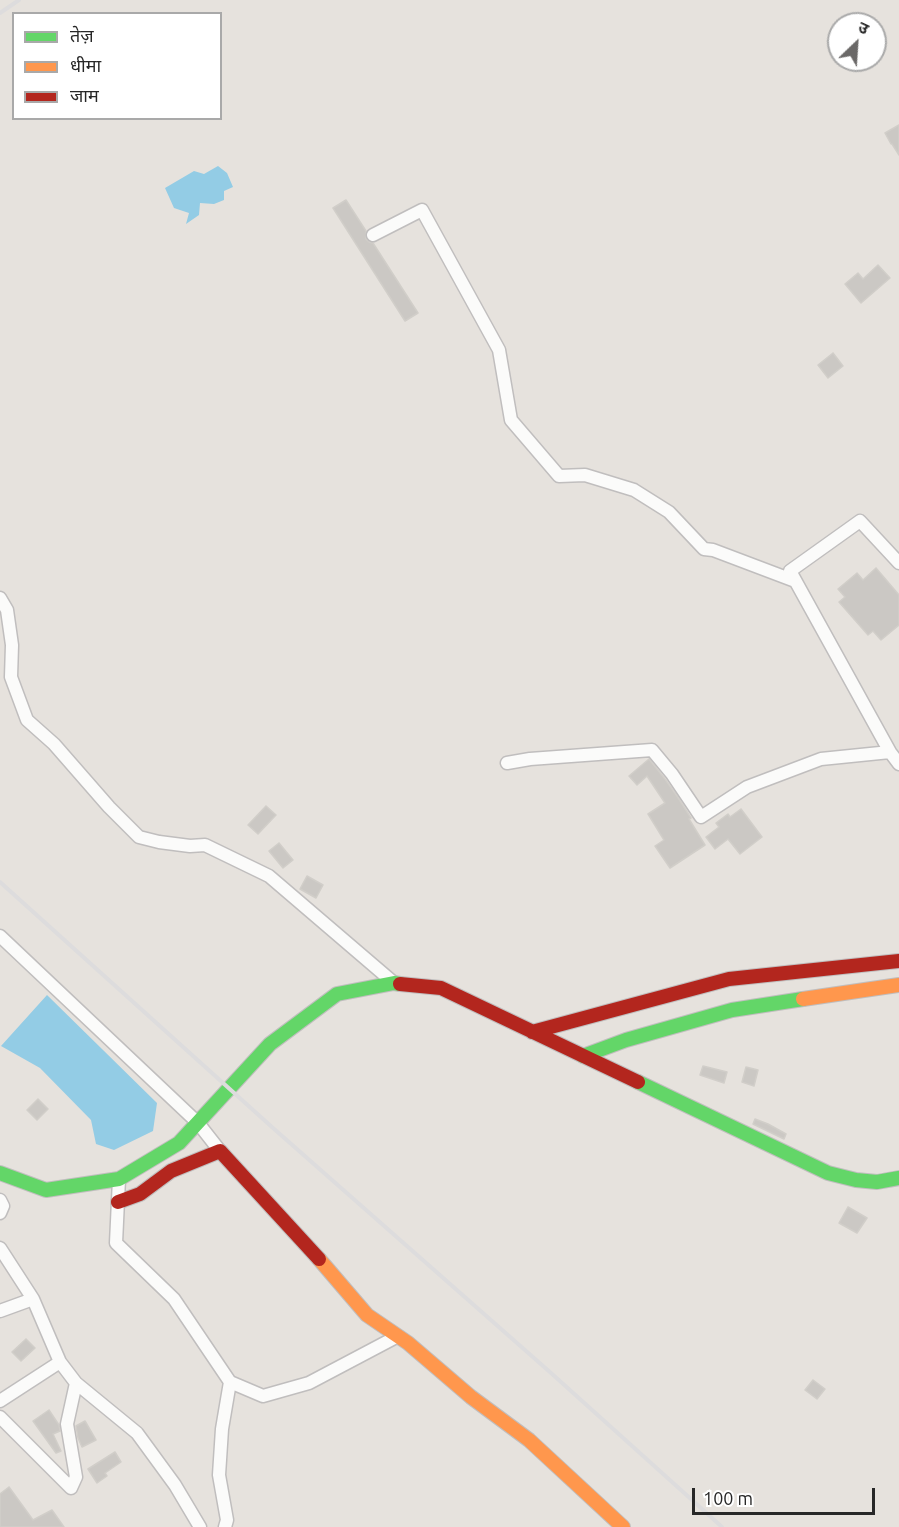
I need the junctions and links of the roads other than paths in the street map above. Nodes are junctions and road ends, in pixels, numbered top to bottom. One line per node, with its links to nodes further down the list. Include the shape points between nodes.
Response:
1 (372, 235): 3 (street, via 422,210 499,350 511,420 559,476 585,475 634,490 669,513 704,549)
2 (899, 564): 3 (street, via 860,521 790,571)
3 (795, 581): 5 (street)
4 (0, 598): 10 (street, via 7,610 12,645 11,677 27,720 139,837 205,845 269,876)
5 (890, 752): 6 (street, via 821,759 747,787 701,816 652,750); 7 (street)
6 (507, 763)
7 (899, 764)
8 (0, 936): 14 (street)
9 (899, 961): 12 (main road, via 729,979)
10 (394, 983): 12 (main road, via 441,988); 14 (main road, via 337,994 270,1044)
11 (899, 985): 13 (main road, via 732,1010)
12 (532, 1032): 13 (main road)
13 (583, 1056): 17 (main road, via 828,1173 877,1182)
14 (198, 1123): 15 (street); 18 (main road, via 180,1143)
15 (220, 1151): 20 (main road, via 171,1171 140,1194); 25 (main road, via 367,1315)
16 (0, 1173): 18 (main road, via 46,1190)
17 (899, 1178)
18 (119, 1179): 20 (street)
19 (0, 1200): 21 (street)
20 (118, 1202): 27 (street, via 116,1243 174,1299)
21 (0, 1213)
22 (0, 1248): 23 (street)
23 (33, 1299): 24 (street); 26 (street)
24 (0, 1311)
25 (398, 1336): 27 (street, via 309,1383 263,1396); 33 (main road, via 529,1440)
26 (60, 1362): 28 (street); 29 (street)
27 (230, 1382): 32 (street, via 219,1475)
28 (76, 1383): 30 (street, via 67,1424 76,1478 71,1488); 31 (street, via 137,1433)
29 (0, 1401)
30 (0, 1417)
31 (200, 1527)
32 (225, 1527)
33 (623, 1527)

